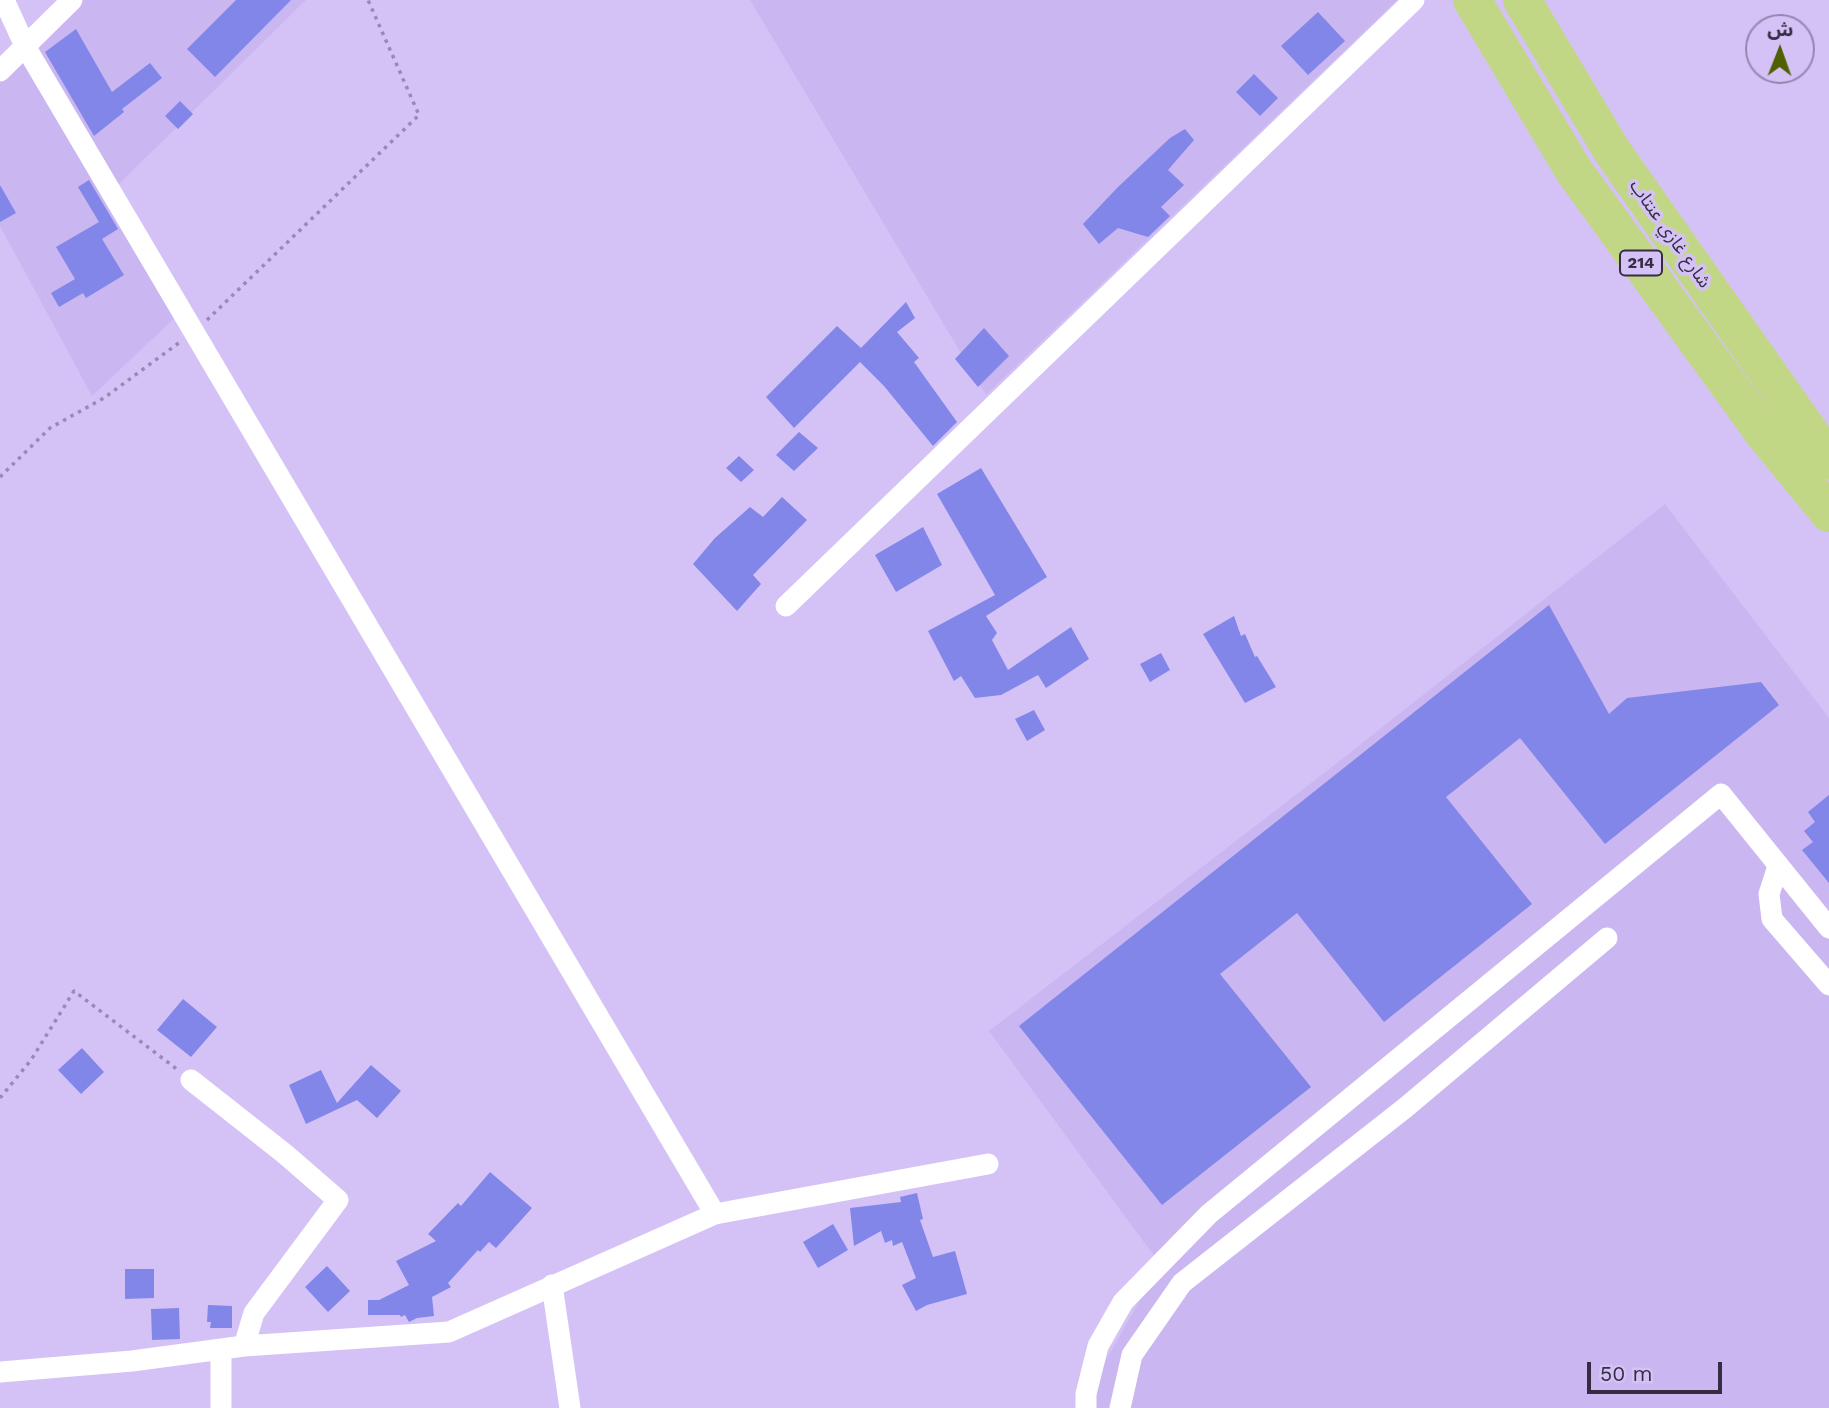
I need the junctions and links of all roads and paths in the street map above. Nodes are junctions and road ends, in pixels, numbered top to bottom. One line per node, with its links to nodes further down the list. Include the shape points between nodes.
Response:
1 (4, 0): 7 (street)
2 (72, 0): 7 (street)
3 (368, 0): 9 (path, via 419,115)
4 (1414, 0): 13 (street)
5 (1472, 0): 12 (highway, 214, via 1574,171 1765,435)
6 (1522, 0): 10 (highway, شارع غازي عنتاب / 214, via 1612,151)
7 (25, 46): 8 (street); 9 (street)
8 (0, 71)
9 (194, 332): 11 (path, via 104,398 50,428); 21 (street)
10 (1829, 460)
11 (0, 477)
12 (1829, 513)
13 (786, 606)
14 (1778, 866): 15 (street); 17 (street, via 1769,894 1772,919); 28 (street, via 1721,794 1209,1214 1123,1303 1098,1346)
15 (1829, 928)
16 (1606, 938): 29 (street, via 1405,1108 1182,1283 1132,1355)
17 (1829, 985)
18 (191, 1080): 19 (path, via 74,991 31,1060); 23 (street, via 338,1200 254,1313)
19 (0, 1098)
20 (988, 1164): 21 (street)
21 (715, 1214): 22 (street)
22 (552, 1285): 23 (street, via 449,1332); 27 (street)
23 (244, 1346): 24 (street)
24 (220, 1350): 25 (street); 26 (street)
25 (0, 1372)
26 (220, 1408)
27 (569, 1408)
28 (1086, 1408)
29 (1120, 1408)

